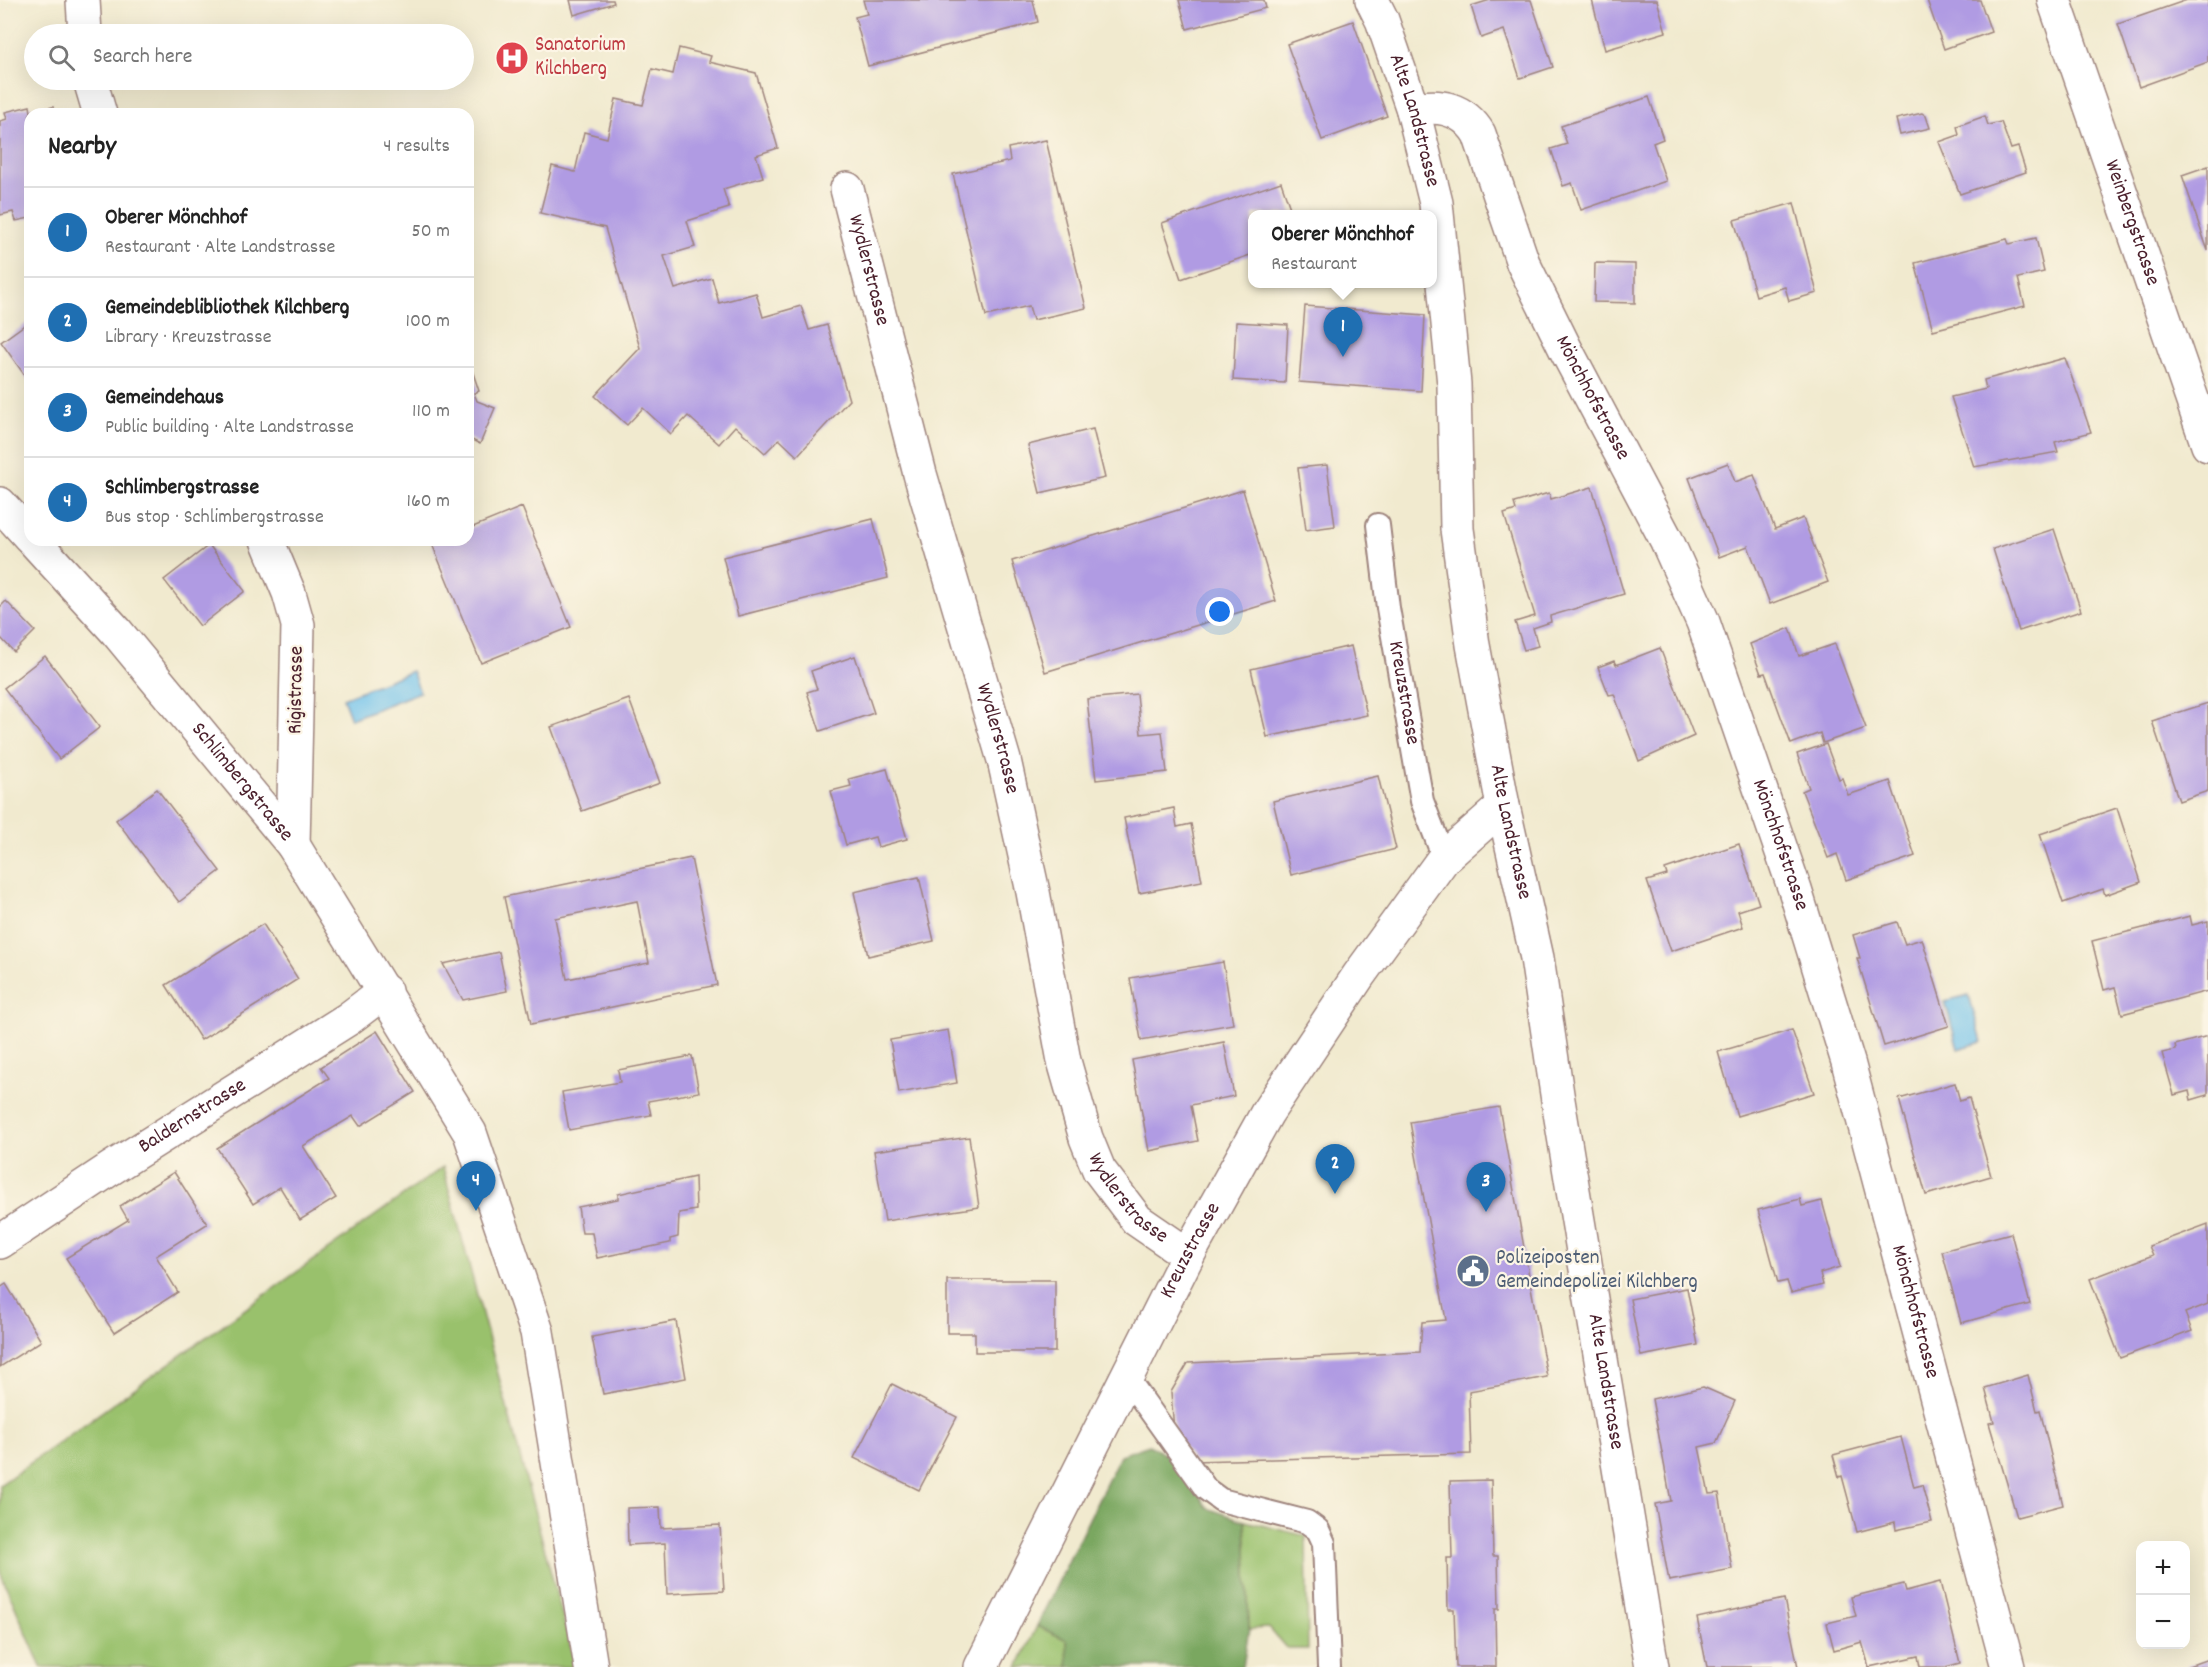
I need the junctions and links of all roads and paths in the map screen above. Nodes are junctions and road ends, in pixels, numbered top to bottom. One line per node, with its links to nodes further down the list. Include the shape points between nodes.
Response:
1 (83, 0): 4 (street)
2 (1372, 0): 7 (street, Alte Landstrasse)
3 (2054, 0): 11 (street, Weinbergstrasse)
4 (85, 24)
5 (93, 90): 6 (street)
6 (98, 108)
7 (1413, 110): 9 (street, Alte Landstrasse); 28 (street, Mönchhofstrasse, via 1444,107 1473,123 1523,263 1666,539 1703,622 1795,890 1848,1062)
8 (847, 189): 22 (street, Wydlerstrasse, via 920,474 1004,760 1034,892 1064,1060 1086,1138 1099,1170 1137,1220)
9 (1437, 210)
10 (1437, 213): 17 (street, Alte Landstrasse, via 1454,384 1457,529 1473,645)
11 (2208, 445)
12 (0, 504): 14 (street, Schlimbergstrasse)
13 (1378, 525): 19 (lane, Kreuzstrasse, via 1388,608 1422,801)
14 (24, 530)
15 (39, 546): 18 (street, Schlimbergstrasse, via 116,631)
16 (269, 546): 18 (street, Rigistrasse, via 298,625)
17 (1503, 806): 19 (street, Kreuzstrasse); 27 (street, Alte Landstrasse, via 1537,958)
18 (293, 845): 20 (street, Schlimbergstrasse)
19 (1444, 858): 22 (street, Kreuzstrasse, via 1359,975 1268,1113)
20 (385, 991): 21 (street, Baldernstrasse, via 348,1019); 24 (street, Schlimbergstrasse, via 470,1133 537,1332)
21 (0, 1242)
22 (1188, 1255): 23 (street, Kreuzstrasse)
23 (1127, 1378): 25 (street, Kreuzstrasse); 26 (lane, via 1206,1489 1221,1500 1307,1522 1318,1530 1324,1543)
24 (591, 1667)
25 (981, 1667)
26 (1329, 1667)
27 (1652, 1667)
28 (2008, 1667)

